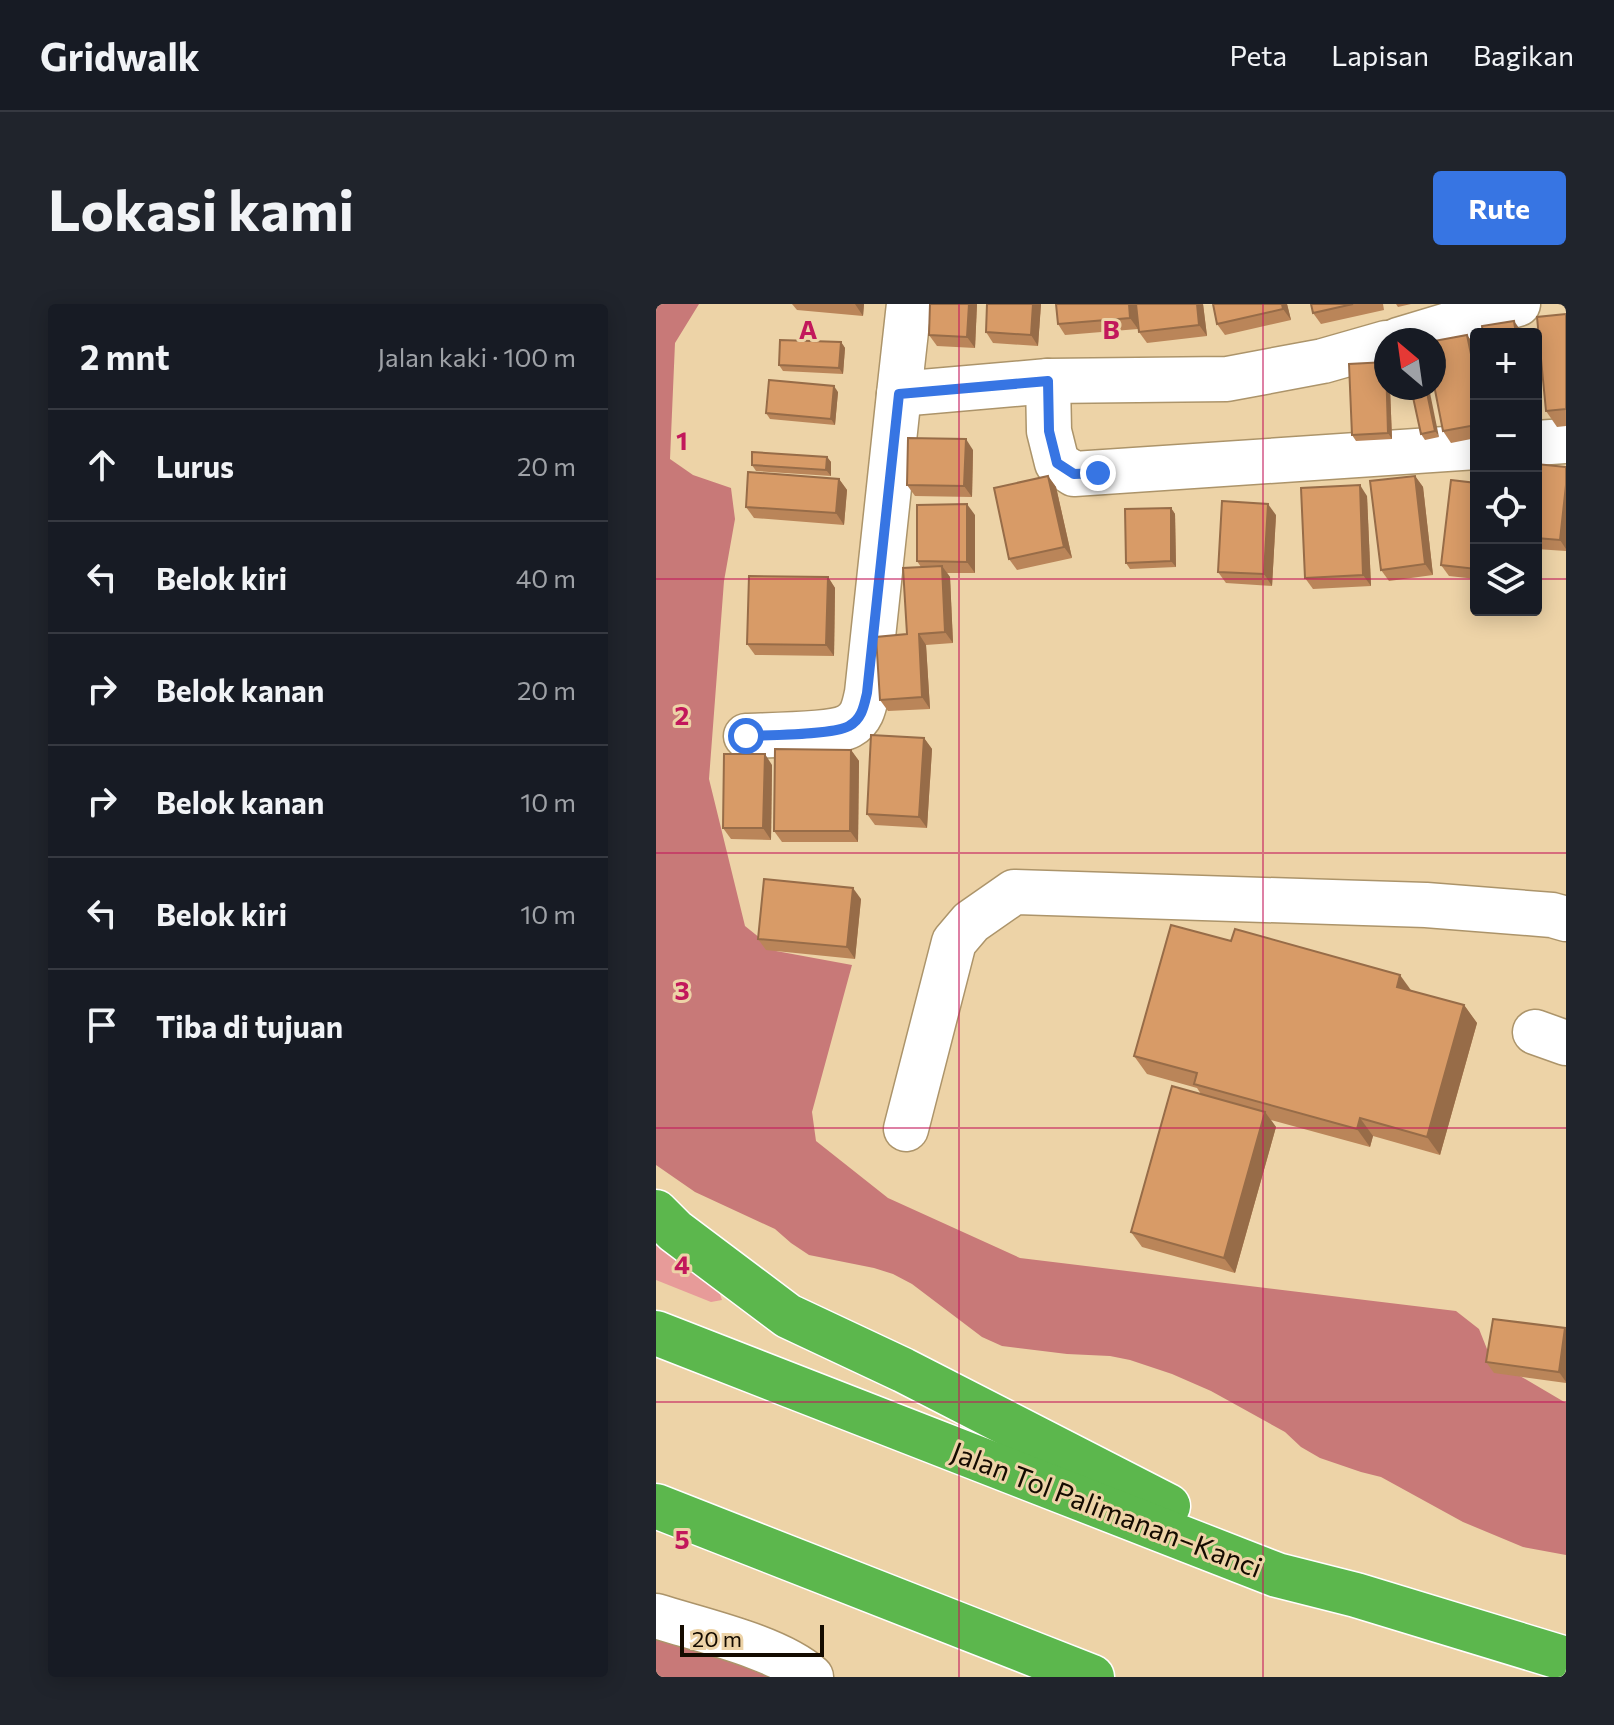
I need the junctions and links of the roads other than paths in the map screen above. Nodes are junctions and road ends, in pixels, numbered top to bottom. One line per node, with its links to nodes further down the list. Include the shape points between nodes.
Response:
1 (909, 304): 6 (street)
2 (1518, 304): 3 (street)
3 (1438, 328)
4 (1374, 346): 5 (street, via 1227,379)
5 (1048, 381): 6 (street); 9 (street, via 1049,431 1057,463 1074,474)
6 (899, 394): 10 (street, via 862,714 849,726 831,731)
7 (1566, 441): 8 (street)
8 (1542, 443)
9 (1470, 447)
10 (746, 736)
11 (1566, 919): 12 (street, via 1426,905 1014,892 971,922 954,942)
12 (906, 1129)
13 (656, 1212): 16 (highway, via 788,1316)
14 (656, 1333): 16 (highway, Jalan Tol Palimanan–Kanci, via 1277,1575)
15 (656, 1506): 20 (highway)
16 (1356, 1595): 18 (highway, Jalan Tol Palimanan–Kanci)
17 (656, 1616): 19 (street, via 764,1650)
18 (1566, 1659)
19 (811, 1677)
20 (1092, 1677)

